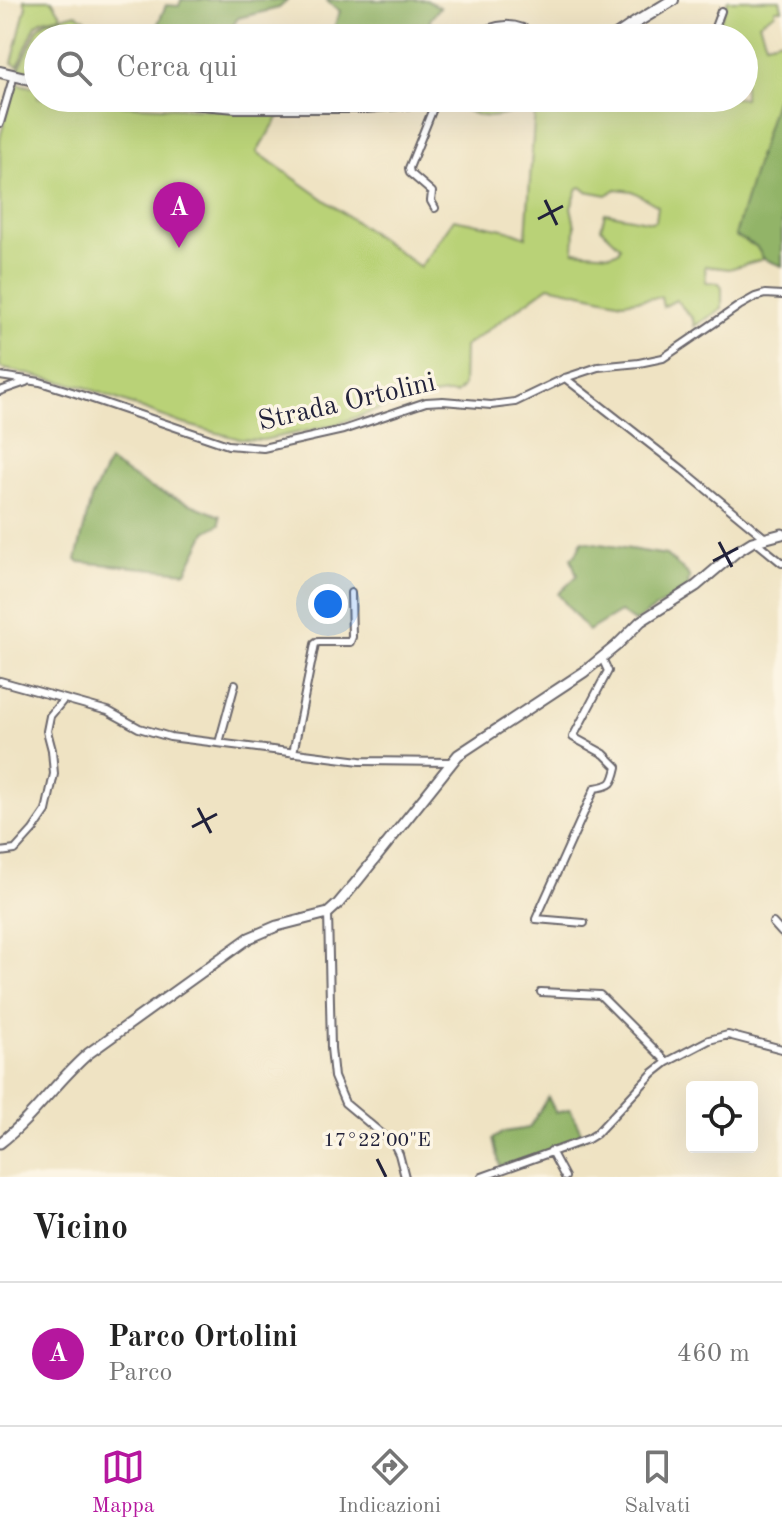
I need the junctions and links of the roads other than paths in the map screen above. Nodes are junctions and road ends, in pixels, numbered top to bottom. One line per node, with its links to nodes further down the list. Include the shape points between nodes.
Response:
1 (673, 0): 3 (main road)
2 (721, 11): 4 (street)
3 (634, 24)
4 (716, 24)
5 (0, 72): 6 (main road)
6 (14, 75): 7 (main road); 9 (street)
7 (24, 78)
8 (432, 112): 10 (street, via 409,168 432,192)
9 (0, 123)
10 (435, 208)
11 (782, 295): 13 (street, Strada Ortolini, via 755,297 663,358 598,367)
12 (0, 376): 14 (street, Strada Ortolini)
13 (565, 378): 14 (street, Strada Ortolini, via 508,403 426,402 343,430 263,448 228,445); 17 (street, via 683,470)
14 (30, 381): 15 (street)
15 (0, 391)
16 (782, 534): 17 (main road)
17 (759, 539): 18 (street); 20 (main road, via 641,621)
18 (782, 563)
19 (351, 593): 25 (street, via 350,642 315,644)
20 (602, 658): 26 (main road); 29 (street, via 608,671 573,737 617,767 614,780 595,788 536,919)
21 (0, 681): 23 (street)
22 (235, 684): 24 (street)
23 (64, 699): 24 (street, via 170,737); 27 (street, via 50,716 47,731 54,774 46,811 15,850)
24 (219, 743): 25 (street)
25 (293, 753): 26 (street, via 360,761)
26 (451, 762): 28 (main road)
27 (0, 852)
28 (328, 913): 35 (main road, via 249,938 89,1053); 37 (street, via 334,1077 345,1103 394,1144)
29 (584, 923)
30 (773, 923): 31 (street)
31 (782, 933)
32 (541, 992): 34 (street, via 600,995)
33 (782, 1049): 34 (street, via 718,1036)
34 (667, 1062): 36 (street, via 596,1134)
35 (0, 1143)
36 (551, 1151): 38 (street); 39 (street)
37 (405, 1177)
38 (482, 1177)
39 (565, 1177)

